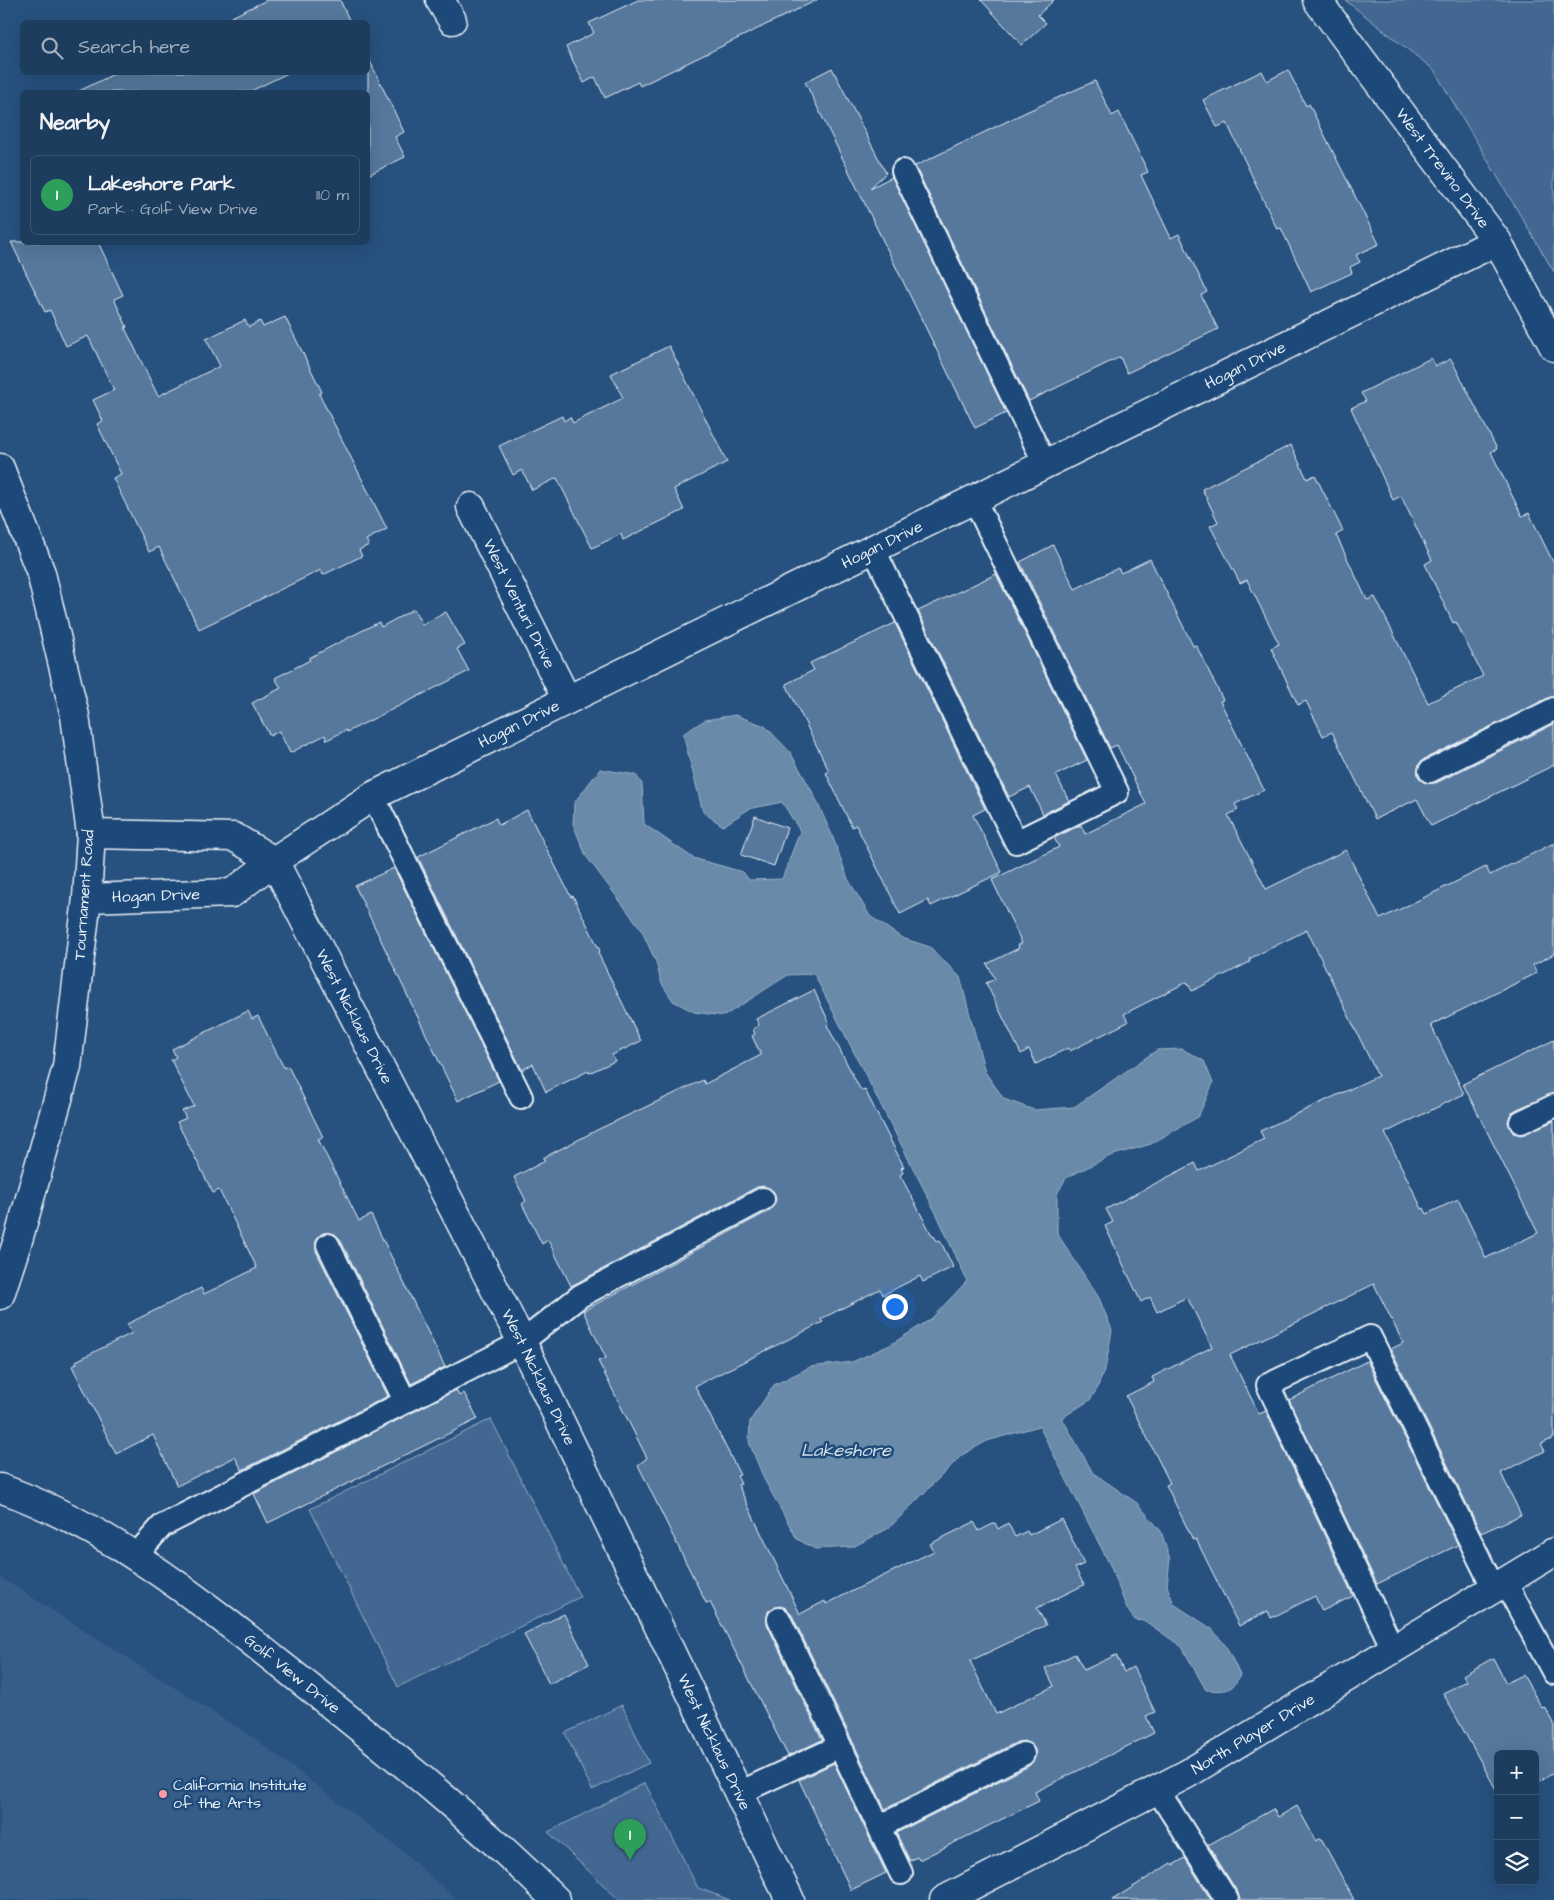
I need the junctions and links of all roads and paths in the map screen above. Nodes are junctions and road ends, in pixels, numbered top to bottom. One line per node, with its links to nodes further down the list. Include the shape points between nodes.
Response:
1 (1316, 0): 3 (street, West Trevino Drive)
2 (903, 171): 5 (lane)
3 (1497, 241): 4 (street, West Trevino Drive); 5 (street, Hogan Drive)
4 (1554, 347)
5 (1045, 464): 7 (street, Hogan Drive)
6 (0, 468): 14 (street, Tournament Road, via 41,573 75,716)
7 (974, 499): 9 (street, Hogan Drive); 9 (lane, via 1117,792 1016,842)
8 (471, 507): 10 (street, West Venturi Drive)
9 (873, 548): 10 (street, Hogan Drive)
10 (567, 700): 13 (street, Hogan Drive)
11 (1554, 709): 12 (lane)
12 (1430, 771)
13 (373, 796): 15 (street, Hogan Drive); 17 (lane)
14 (91, 834): 15 (street, via 234,837); 16 (street, Tournament Road)
15 (274, 861): 16 (street, Hogan Drive, via 232,893); 23 (street, West Nicklaus Drive)
16 (87, 898): 22 (street, Tournament Road, via 67,1067)
17 (521, 1097)
18 (1554, 1106): 19 (lane)
19 (1522, 1122)
20 (763, 1199): 23 (lane, via 580,1296)
21 (328, 1245): 24 (lane)
22 (0, 1295)
23 (522, 1342): 24 (lane); 35 (street, West Nicklaus Drive)
24 (405, 1401): 27 (lane, via 162,1526)
25 (0, 1488): 27 (street, Golf View Drive, via 79,1523)
26 (1554, 1552): 28 (street, North Player Drive)
27 (136, 1555): 38 (street, Golf View Drive, via 190,1592 383,1746)
28 (1500, 1585): 30 (street, North Player Drive); 30 (lane, via 1370,1336 1268,1385); 31 (lane)
29 (779, 1618): 32 (lane)
30 (1393, 1650): 34 (street, North Player Drive)
31 (1554, 1673)
32 (840, 1746): 35 (lane); 36 (lane)
33 (1023, 1754): 36 (lane)
34 (1157, 1790): 40 (street, North Player Drive); 41 (lane)
35 (739, 1793): 39 (street, West Nicklaus Drive)
36 (879, 1826): 37 (lane)
37 (901, 1873)
38 (556, 1900)
39 (790, 1900)
40 (944, 1900)
41 (1227, 1900)

